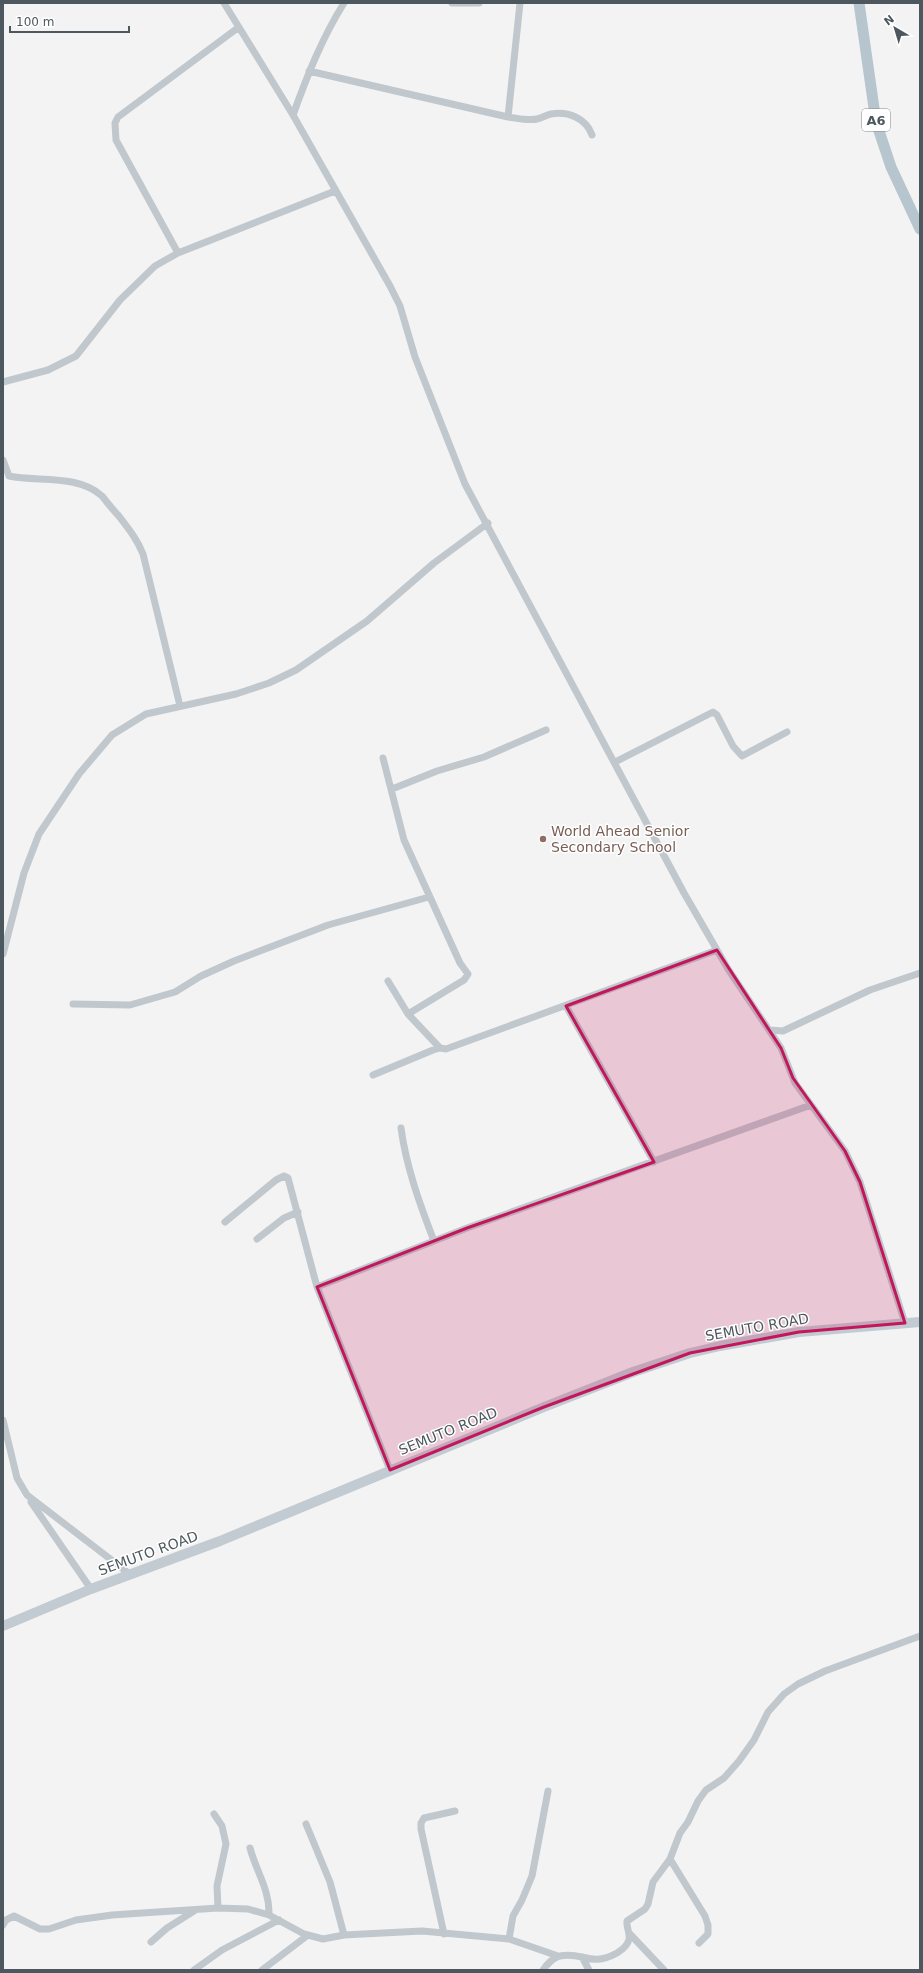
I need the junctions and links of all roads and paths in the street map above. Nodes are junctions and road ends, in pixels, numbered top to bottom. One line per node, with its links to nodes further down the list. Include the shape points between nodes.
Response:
1 (224, 3): 7 (street)
2 (344, 3): 8 (street, via 330,24)
3 (452, 3): 4 (street)
4 (479, 3)
5 (520, 3): 10 (street)
6 (859, 3): 13 (main road, A6, via 876,122 891,167)
7 (239, 27): 9 (street); 14 (street, via 118,117 115,123 116,140)
8 (309, 71): 9 (street); 10 (street)
9 (293, 115): 12 (street)
10 (508, 117): 11 (street, via 536,119 550,114 572,115 587,125)
11 (592, 135)
12 (335, 191): 14 (street); 17 (street, via 400,306 415,357 452,453)
13 (920, 229)
14 (178, 253): 15 (street, via 155,266 120,300 76,356 48,370)
15 (3, 382)
16 (3, 460): 18 (street, via 9,476 54,480 88,488 101,496 132,531 143,554)
17 (488, 523): 18 (street, via 434,563 367,621 296,670 252,689); 22 (street)
18 (180, 706): 26 (street, via 146,714 112,735 79,774 39,834 24,873)
19 (546, 730): 23 (street, via 484,757 437,771)
20 (787, 732): 22 (street, via 742,756 733,746 713,712)
21 (383, 758): 23 (street)
22 (615, 762): 25 (street, via 684,894)
23 (392, 789): 24 (street, via 404,840)
24 (430, 897): 29 (street, via 328,925 234,960 176,992 130,1005); 31 (street, via 460,963 468,974 464,980)
25 (717, 950): 30 (street); 32 (street)
26 (3, 954)
27 (920, 973): 32 (street, via 870,990 783,1031)
28 (388, 981): 31 (street)
29 (73, 1004)
30 (566, 1006): 33 (street, via 446,1049); 37 (street)
31 (408, 1014): 33 (street)
32 (770, 1030): 35 (street, via 787,1060 795,1083)
33 (440, 1048): 34 (street)
34 (373, 1075)
35 (811, 1105): 37 (street); 44 (street, via 844,1151 860,1182)
36 (401, 1128): 41 (street, via 423,1213)
37 (654, 1162): 41 (street)
38 (298, 1212): 39 (street, via 290,1183 284,1176); 40 (street, via 284,1218); 42 (street)
39 (225, 1222)
40 (257, 1239)
41 (434, 1241): 42 (street)
42 (317, 1287): 46 (street)
43 (920, 1322): 44 (main road, SEMUTO ROAD)
44 (905, 1323): 46 (main road, SEMUTO ROAD, via 798,1332 690,1353 633,1372)
45 (3, 1420): 47 (street, via 17,1478)
46 (390, 1470): 48 (main road, SEMUTO ROAD)
47 (27, 1495): 48 (street); 49 (street)
48 (131, 1575): 49 (main road, SEMUTO ROAD)
49 (91, 1589): 50 (main road, SEMUTO ROAD)
50 (3, 1626)
51 (920, 1638): 57 (street, via 825,1672 798,1684 784,1694 768,1712 754,1740 739,1760 724,1778 706,1790 698,1801 680,1833)
52 (548, 1791): 67 (street, via 532,1876 513,1916)
53 (456, 1811): 64 (street, via 424,1818 421,1823)
54 (214, 1814): 58 (street, via 222,1826 226,1844 217,1886)
55 (306, 1824): 66 (street, via 330,1882)
56 (250, 1848): 60 (street, via 254,1865 262,1878 269,1904)
57 (670, 1858): 63 (street, via 652,1882 645,1909 627,1920); 69 (street, via 705,1916 708,1934)
58 (218, 1908): 59 (street); 60 (street, via 248,1909)
59 (196, 1910): 62 (street, via 112,1915 76,1920 49,1929 40,1929 14,1916); 68 (street)
60 (269, 1915): 61 (street)
61 (279, 1920): 65 (street); 72 (street, via 222,1950)
62 (3, 1925)
63 (629, 1933): 71 (street, via 629,1940 625,1946 610,1957 595,1960); 76 (street)
64 (444, 1934): 66 (street, via 422,1931); 67 (street)
65 (308, 1935): 66 (street, via 323,1939); 73 (street)
66 (344, 1935)
67 (509, 1939): 70 (street)
68 (150, 1942)
69 (699, 1943)
70 (558, 1956): 71 (street); 74 (street)
71 (582, 1958): 75 (street)
72 (194, 1970)
73 (262, 1970)
74 (543, 1970)
75 (589, 1970)
76 (664, 1970)

